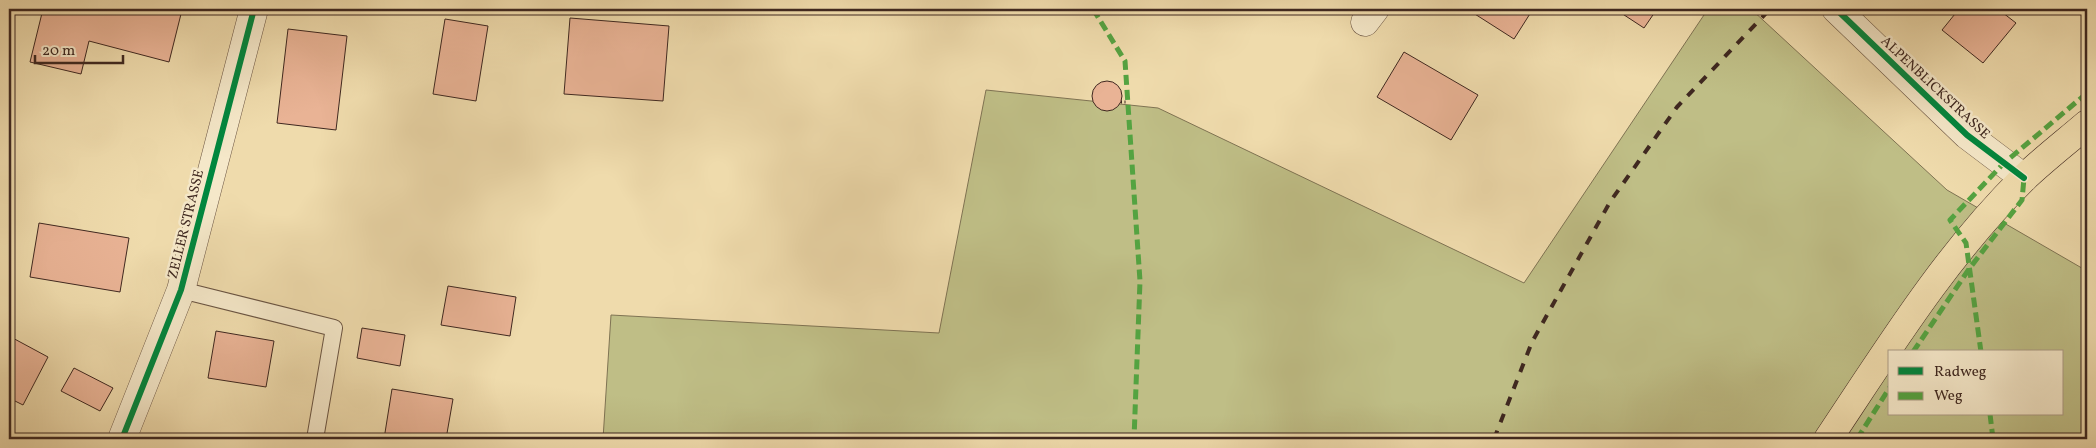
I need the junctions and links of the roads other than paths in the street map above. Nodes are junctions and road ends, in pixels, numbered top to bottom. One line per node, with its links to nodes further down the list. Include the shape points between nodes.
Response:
1 (254, 9): 5 (street, ZELLER STRASSE)
2 (1836, 9): 4 (street, ALPENBLICKSTRASSE, via 1967,135)
3 (2087, 124): 4 (main road)
4 (2024, 178): 6 (main road, via 1935,282)
5 (181, 290): 8 (street, ZELLER STRASSE); 9 (lane, via 334,328)
6 (1889, 350)
7 (1888, 351): 10 (main road)
8 (122, 439)
9 (315, 439)
10 (1828, 439)

